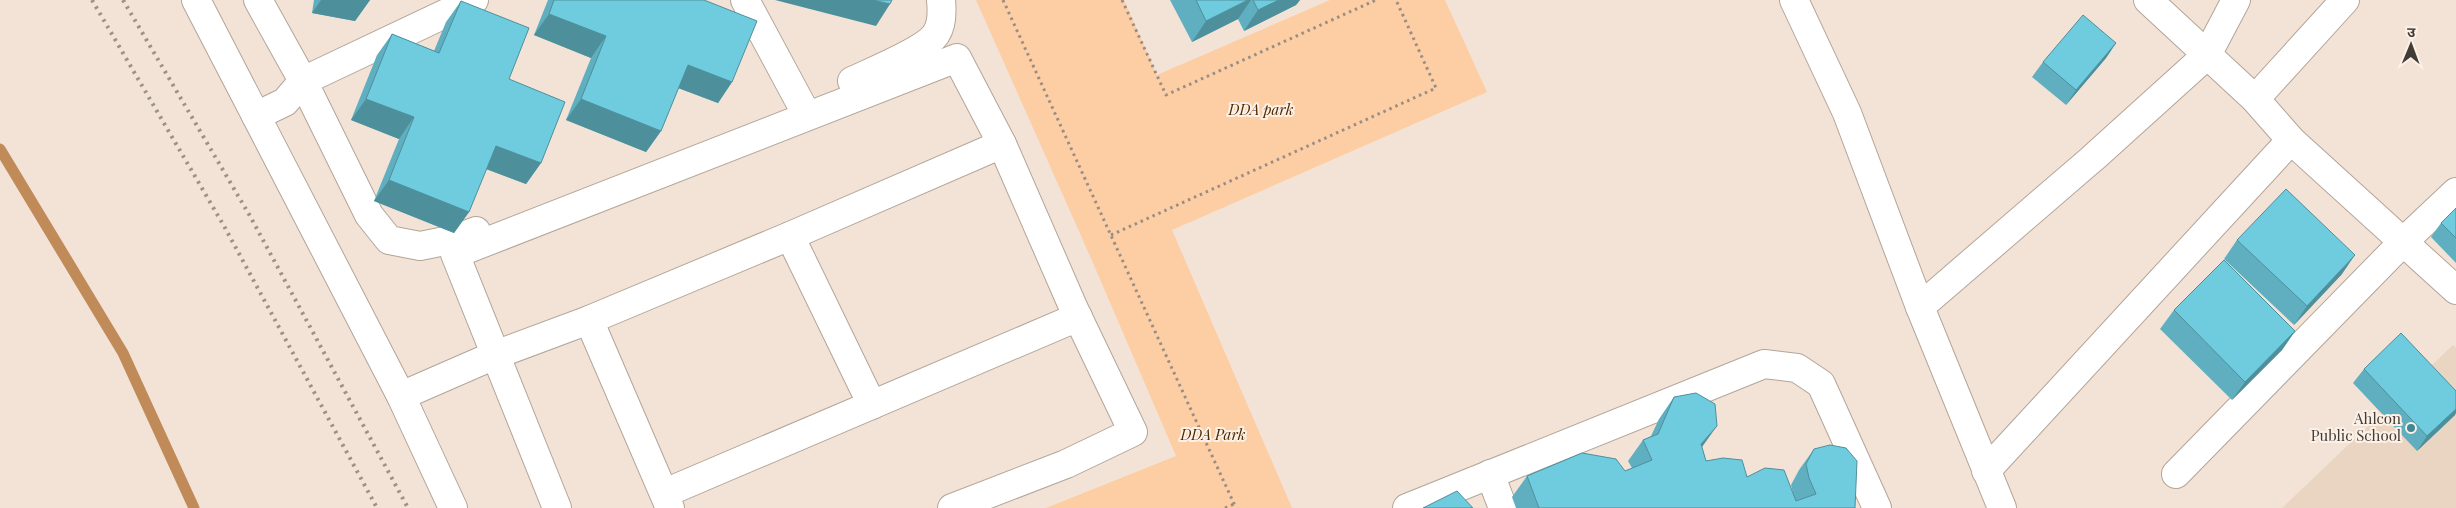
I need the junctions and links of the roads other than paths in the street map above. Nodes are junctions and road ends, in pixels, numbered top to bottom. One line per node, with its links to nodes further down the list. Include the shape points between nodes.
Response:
1 (196, 0): 14 (street)
2 (258, 0): 11 (street)
3 (474, 0): 11 (street)
4 (745, 0): 13 (street)
5 (941, 0): 13 (street, via 942,12 936,34 915,50)
6 (1794, 0): 21 (street, via 1847,113)
7 (2148, 0): 10 (street)
8 (2236, 0): 10 (street)
9 (2344, 0): 12 (street)
10 (2207, 55): 12 (street); 21 (street)
11 (303, 81): 13 (street, via 369,215 389,240 420,246 455,239 658,165); 14 (street, via 285,102)
12 (2255, 99): 15 (street)
13 (802, 106)
14 (256, 116): 25 (street)
15 (2291, 140): 19 (street); 27 (street)
16 (1002, 144): 18 (street); 22 (street); 24 (street, via 957,58 455,254)
17 (2456, 192): 19 (street)
18 (790, 236): 23 (street); 26 (street)
19 (2404, 241): 20 (street); 29 (street)
20 (2456, 290)
21 (1920, 307): 27 (street)
22 (1078, 317): 26 (street); 34 (street, via 1134,432 1066,464)
23 (589, 320): 24 (street); 31 (street)
24 (495, 355): 25 (street); 33 (street)
25 (402, 396): 32 (street)
26 (872, 405): 31 (street)
27 (1986, 471): 38 (street)
28 (1490, 474): 30 (street); 36 (street); 37 (street, via 1764,364 1797,368 1821,384)
29 (2176, 474)
30 (1450, 500): 35 (street)
31 (668, 501)
32 (453, 508)
33 (556, 508)
34 (952, 508)
35 (1407, 508)
36 (1504, 508)
37 (1877, 508)
38 (2002, 508)

